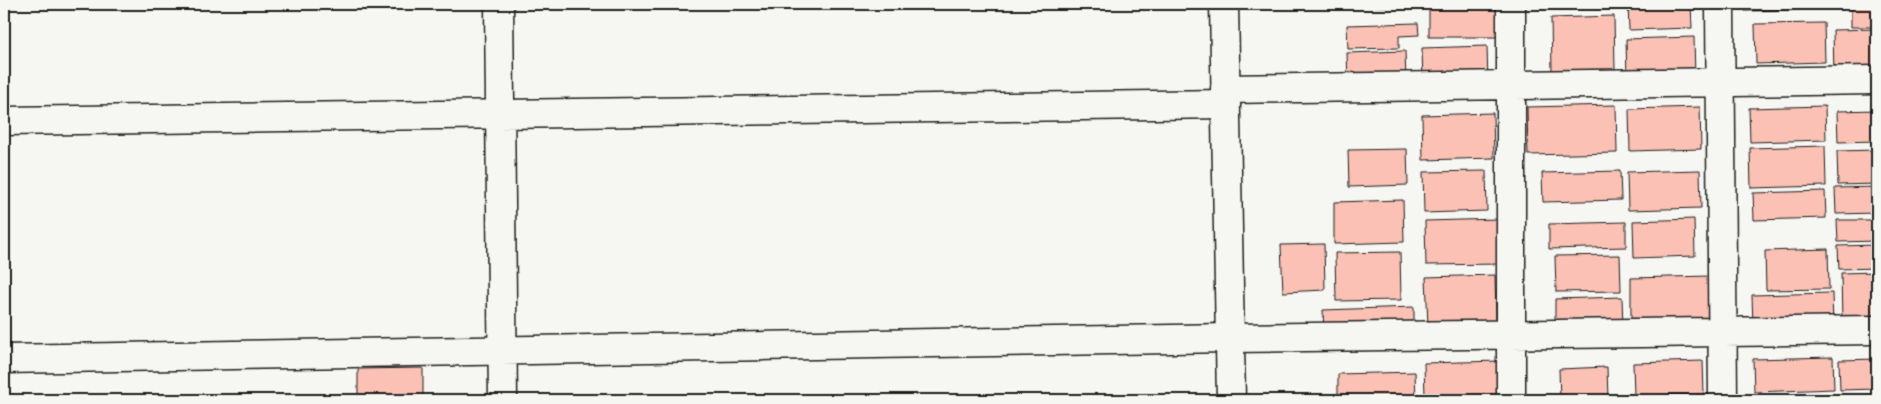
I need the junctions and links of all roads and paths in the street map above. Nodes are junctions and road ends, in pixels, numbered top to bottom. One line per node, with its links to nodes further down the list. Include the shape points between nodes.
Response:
1 (499, 4): 9 (street)
2 (1224, 4): 8 (street)
3 (1511, 4): 7 (street)
4 (1720, 4): 6 (street)
5 (1877, 80): 6 (street)
6 (1720, 82): 7 (street); 12 (street)
7 (1510, 85): 8 (street); 13 (street)
8 (1225, 96): 9 (street); 14 (street)
9 (500, 114): 10 (street); 15 (street)
10 (4, 121)
11 (1877, 330): 12 (street)
12 (1722, 332): 13 (street); 20 (street)
13 (1510, 334): 14 (street); 19 (street)
14 (1230, 338): 15 (street); 18 (street)
15 (502, 351): 16 (street); 17 (street)
16 (4, 360)
17 (503, 400)
18 (1231, 400)
19 (1511, 400)
20 (1723, 400)

